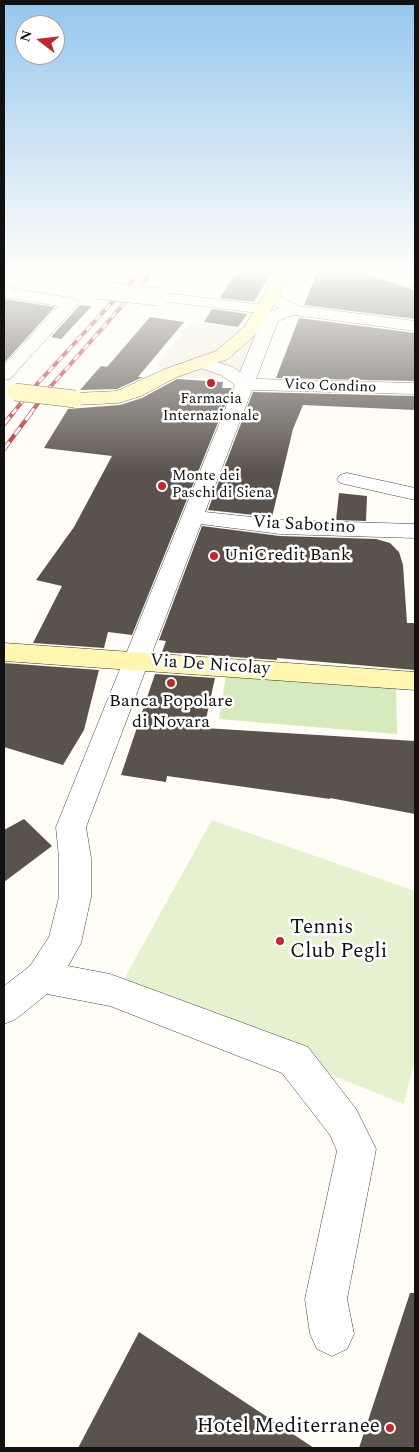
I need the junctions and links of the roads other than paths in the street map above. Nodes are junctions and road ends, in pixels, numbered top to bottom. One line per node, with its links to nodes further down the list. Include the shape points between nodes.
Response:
1 (39, 338): 5 (street)
2 (241, 338): 4 (street, via 222,355)
3 (264, 338): 6 (street)
4 (200, 362): 6 (street, via 227,371); 8 (street, bridge, via 119,397 76,399)
5 (4, 375)
6 (246, 384): 7 (street, Vico Condino); 11 (street)
7 (415, 389)
8 (10, 391)
9 (347, 478): 10 (street)
10 (415, 494)
11 (193, 517): 12 (street, Via Sabotino, via 280,527); 14 (street)
12 (415, 531)
13 (4, 652): 14 (street, Via De Nicolay)
14 (136, 661): 15 (street, Via De Nicolay); 16 (street, via 71,827 76,897 64,942)
15 (415, 681)
16 (42, 977): 17 (street); 18 (street, via 110,990 295,1060 343,1122 357,1150 326,1299)
17 (4, 1007)
18 (332, 1334)

